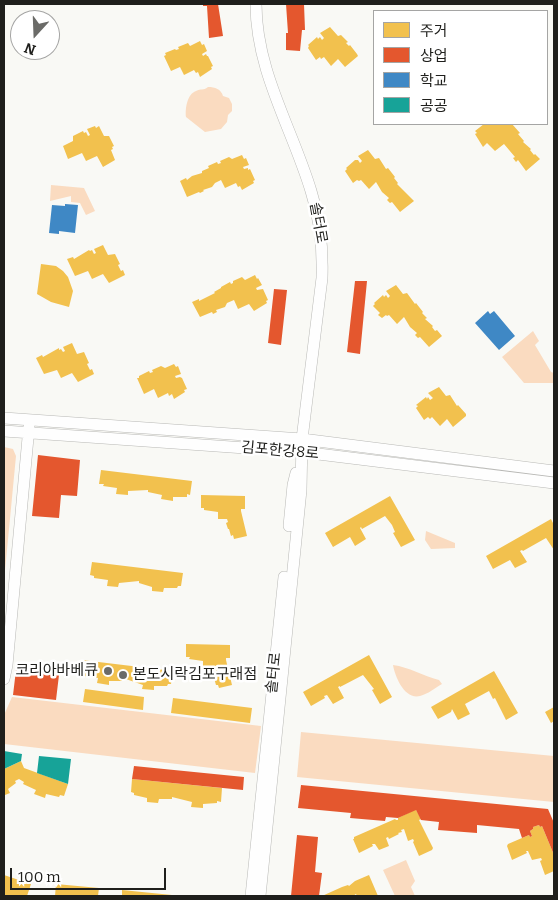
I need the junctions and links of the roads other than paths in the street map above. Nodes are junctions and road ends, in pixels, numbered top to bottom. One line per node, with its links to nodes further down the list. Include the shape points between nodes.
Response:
1 (256, 4): 6 (street, 솔터로, via 263,62 312,191 323,256)
2 (4, 418): 3 (street, 김포한강8로)
3 (30, 420): 5 (street); 6 (street, 김포한강8로)
4 (4, 430): 5 (street, 김포한강8로)
5 (28, 433): 7 (street, 김포한강8로); 10 (street)
6 (302, 439): 7 (street, 솔터로); 8 (street, 김포한강8로)
7 (302, 452): 9 (street, 김포한강8로); 11 (street, 솔터로, via 293,485); 12 (street, 솔터로, via 301,490)
8 (554, 471)
9 (554, 483)
10 (4, 679)
11 (250, 896)
12 (260, 896)

